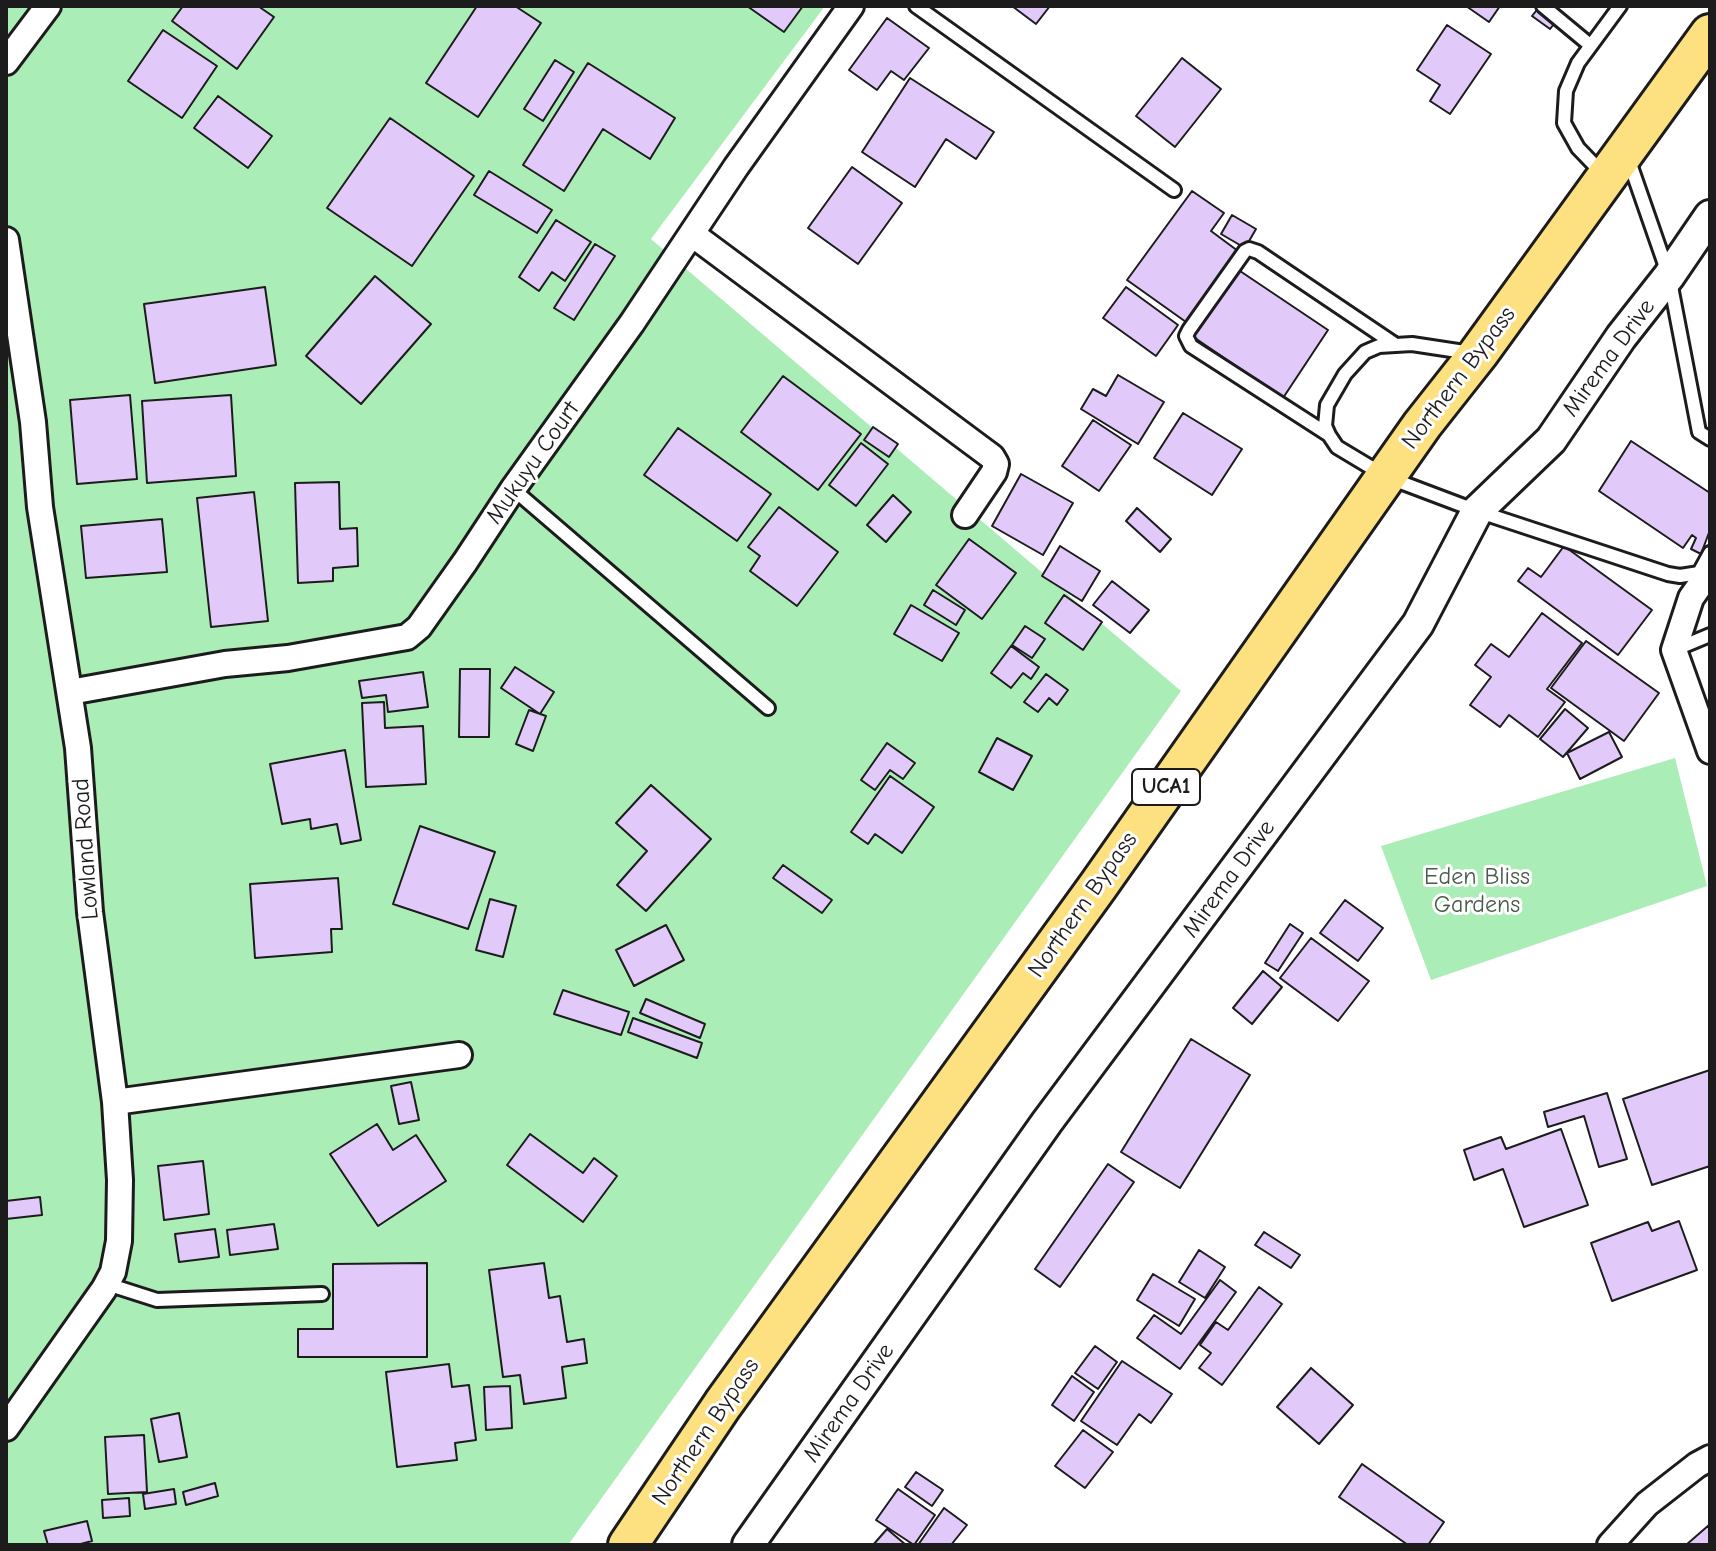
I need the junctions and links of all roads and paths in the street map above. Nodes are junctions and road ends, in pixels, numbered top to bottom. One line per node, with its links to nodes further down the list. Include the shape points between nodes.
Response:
1 (48, 6): 8 (street)
2 (851, 6): 12 (street, Mukuyu Court)
3 (916, 6): 10 (lane)
4 (1543, 6): 6 (lane)
5 (1620, 6): 6 (lane)
6 (1590, 45): 9 (lane, via 1566,91 1564,123 1578,148)
7 (1706, 47): 9 (main road, Northern Bypass / UCA1)
8 (6, 62)
9 (1616, 164): 14 (lane); 16 (main road, Northern Bypass / UCA1)
10 (1174, 190)
11 (1710, 216): 14 (street, Mirema Drive)
12 (692, 234): 20 (street, Mukuyu Court); 22 (street, via 992,457 994,472)
13 (6, 240): 27 (street, Lowland Road)
14 (1669, 276): 18 (lane, via 1699,432); 21 (street, Mirema Drive, via 1551,440)
15 (1393, 343): 16 (lane); 17 (lane, via 1365,352 1345,374 1327,405); 17 (lane, via 1254,250 1245,251 1197,319 1186,336 1191,346)
16 (1478, 354): 19 (main road, Northern Bypass / UCA1)
17 (1329, 435): 19 (lane, via 1337,447)
18 (1710, 439)
19 (1387, 477): 21 (lane); 36 (main road, Northern Bypass / UCA1, via 723,1404)
20 (513, 489): 27 (street, Mukuyu Court, via 407,637); 28 (lane)
21 (1477, 511): 23 (lane, via 1668,574 1699,573); 37 (street, Mirema Drive, via 1418,624 1047,1122)
22 (965, 515)
23 (1710, 553)
24 (1710, 571): 26 (street, via 1691,598)
25 (1710, 635): 26 (lane)
26 (1674, 650): 29 (street)
27 (70, 692): 31 (street, Lowland Road, via 90,912)
28 (768, 708)
29 (1710, 751)
30 (459, 1055): 31 (street)
31 (115, 1102): 32 (street, Lowland Road, via 119,1241)
32 (107, 1284): 33 (lane, via 157,1300); 34 (street, Lowland Road)
33 (322, 1294)
34 (6, 1428)
35 (1710, 1458): 38 (street, via 1647,1504)
36 (628, 1545)
37 (748, 1545)
38 (1610, 1545)

